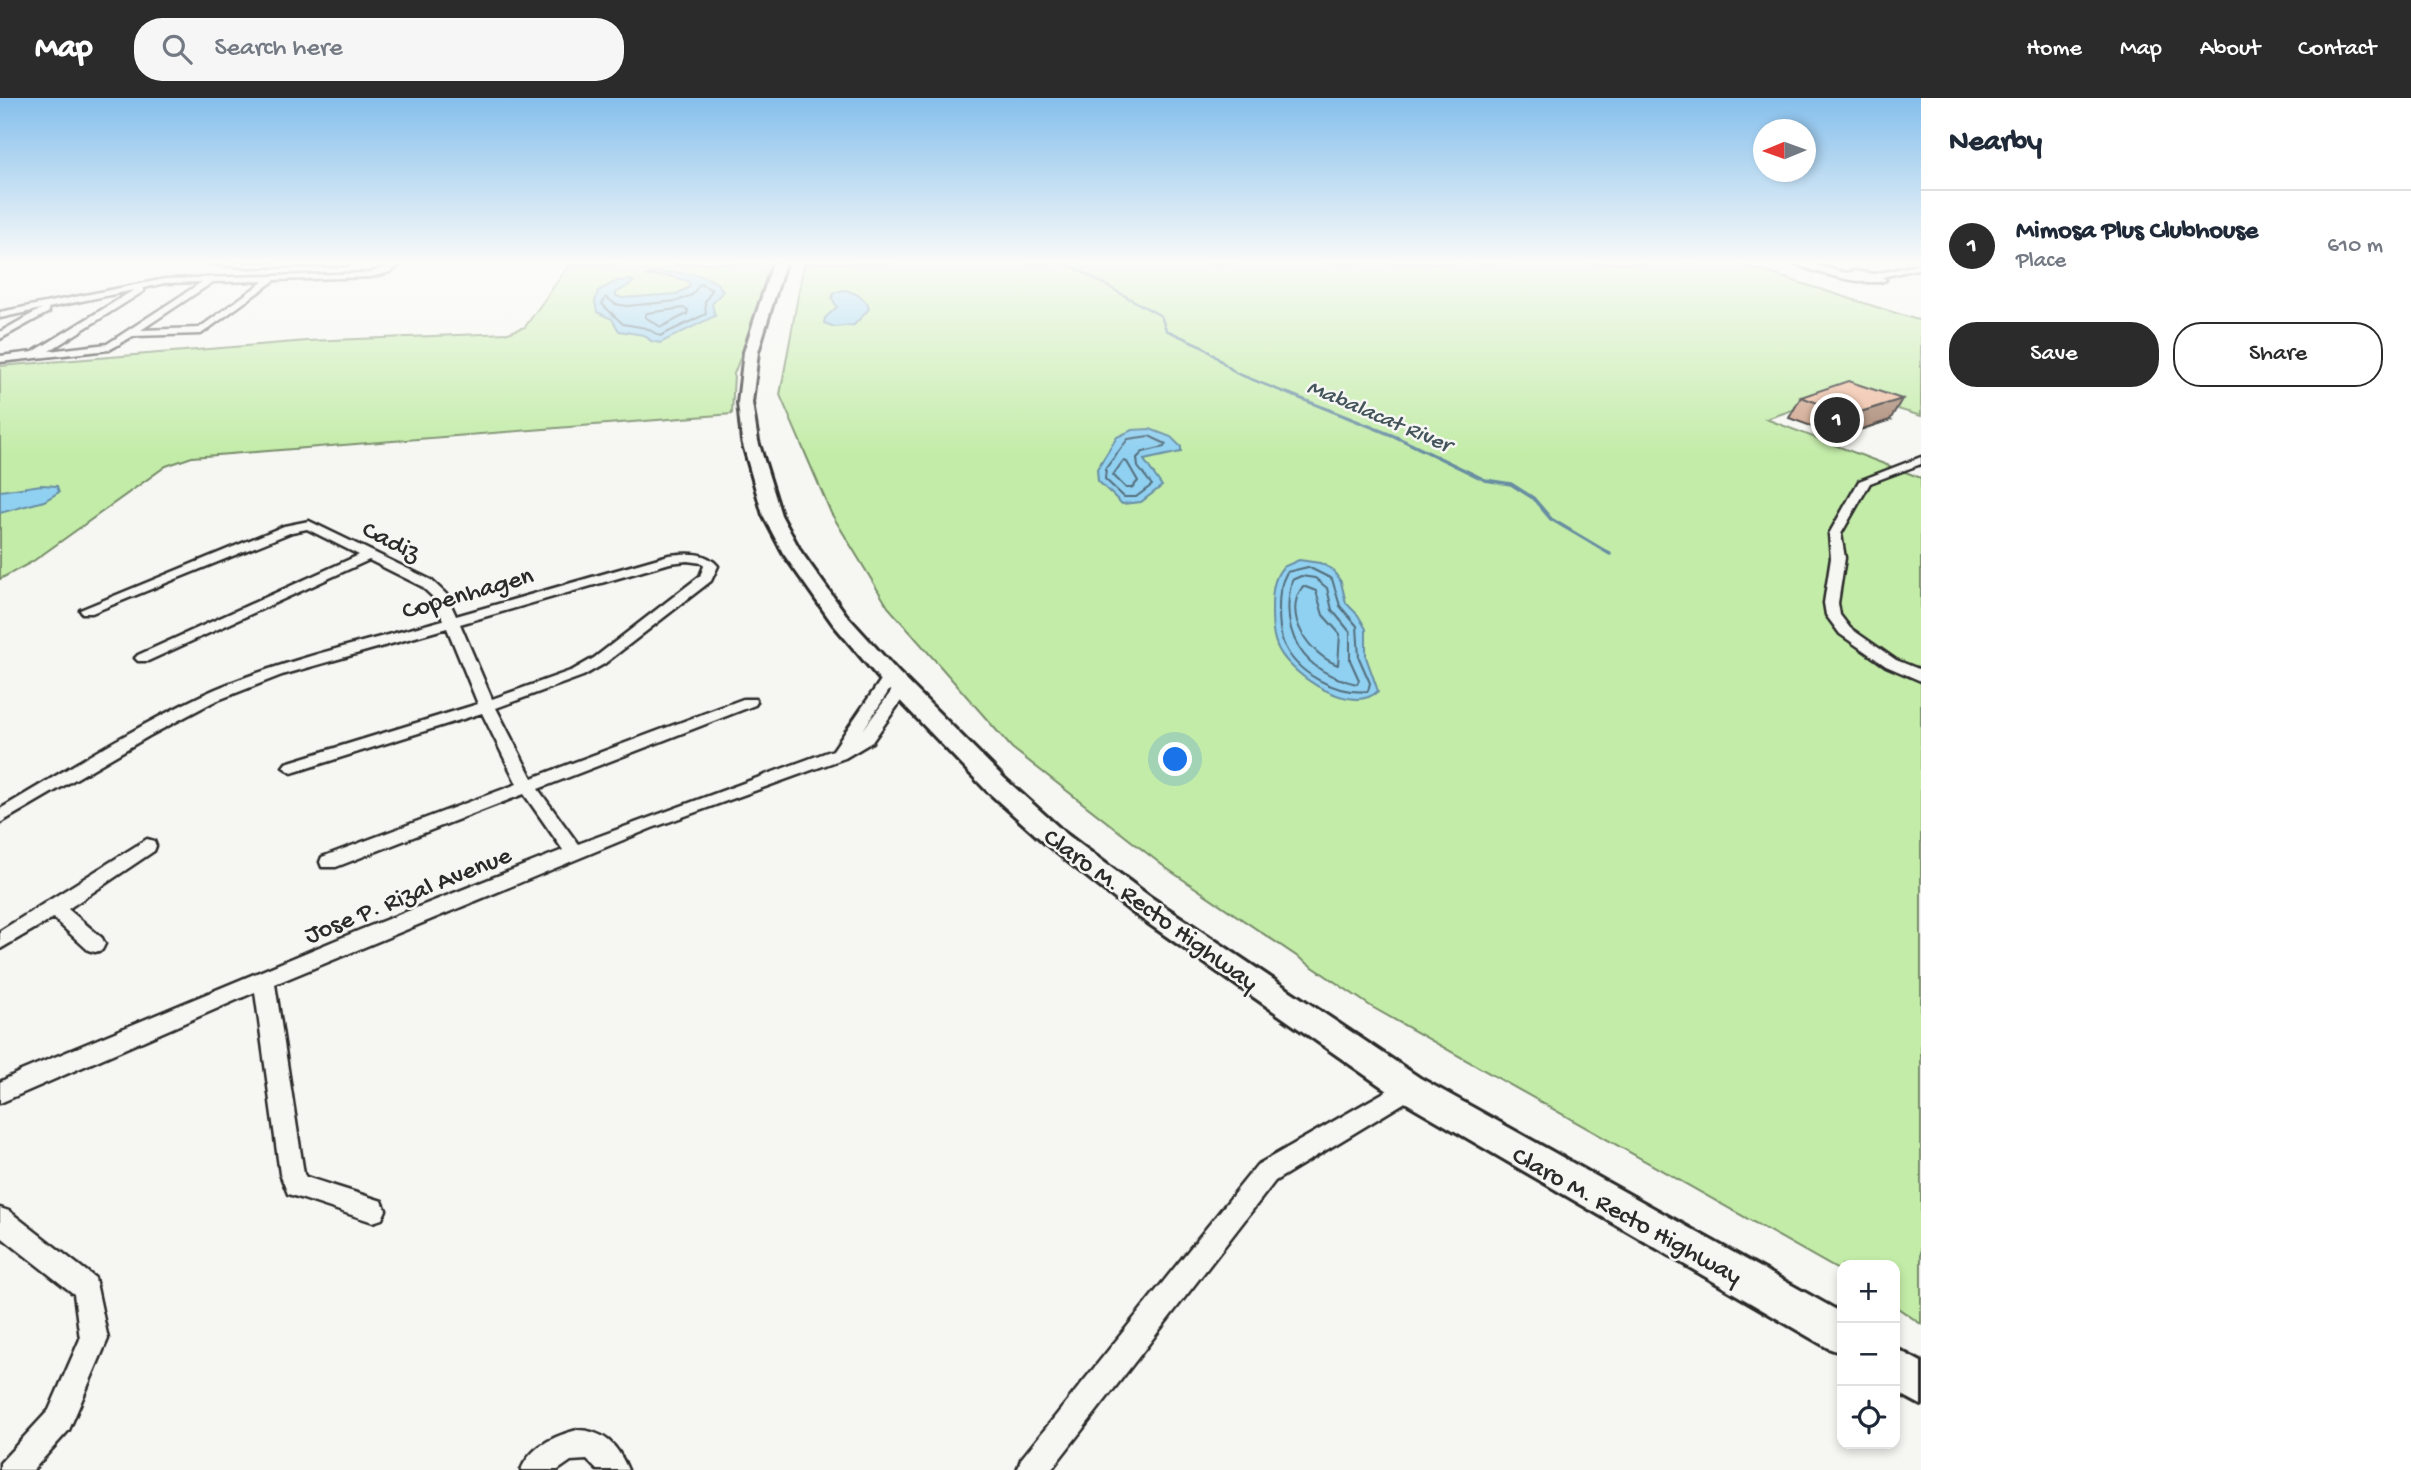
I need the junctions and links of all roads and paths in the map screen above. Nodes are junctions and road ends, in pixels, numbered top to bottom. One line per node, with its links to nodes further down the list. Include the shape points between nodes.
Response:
1 (16, 327): 7 (street)
2 (81, 327): 8 (street)
3 (142, 327): 6 (street)
4 (206, 327): 6 (street, via 201,331)
5 (760, 327): 16 (main road, Claro M. Recto Highway, via 748,365 746,419 772,515 833,611)
6 (133, 333): 8 (street, via 102,349)
7 (0, 336)
8 (34, 356): 9 (street)
9 (0, 359)
10 (1921, 460): 15 (street, via 1865,481 1835,534 1838,558 1831,603 1833,615 1845,631 1891,663)
11 (369, 555): 12 (street, Cadiz, via 309,525 299,526); 13 (street, Cadiz, via 426,583 441,597); 14 (street)
12 (87, 610)
13 (451, 621): 18 (street, Cadiz); 18 (street, Copenhagen, via 669,559 699,558 710,566 706,578 599,661 579,673); 21 (street, Copenhagen, via 277,672 207,699)
14 (143, 658)
15 (1921, 676)
16 (896, 682): 23 (street, Jose P. Rizal Avenue, via 866,738 839,754); 29 (main road, Claro M. Recto Highway, via 995,784 1082,860 1187,939)
17 (749, 702): 20 (street)
18 (487, 706): 19 (street); 20 (street, Cadiz)
19 (292, 767)
20 (527, 786): 23 (street, Cadiz); 24 (street)
21 (0, 817)
22 (147, 846): 25 (street)
23 (575, 853): 28 (street, Jose P. Rizal Avenue)
24 (329, 862)
25 (54, 908): 26 (street); 27 (street)
26 (0, 941)
27 (95, 944)
28 (264, 979): 30 (street, Jose P. Rizal Avenue); 31 (street, via 297,1186)
29 (1409, 1088): 33 (main road, Claro M. Recto Highway); 39 (street, via 1266,1173)
30 (0, 1093)
31 (373, 1210)
32 (0, 1220): 36 (street, via 86,1287 94,1339 60,1420)
33 (1837, 1331)
34 (1900, 1370): 35 (main road)
35 (1921, 1385)
36 (12, 1470)
37 (536, 1470): 38 (street, via 561,1449 588,1445 600,1450)
38 (613, 1470)
39 (1032, 1470)

